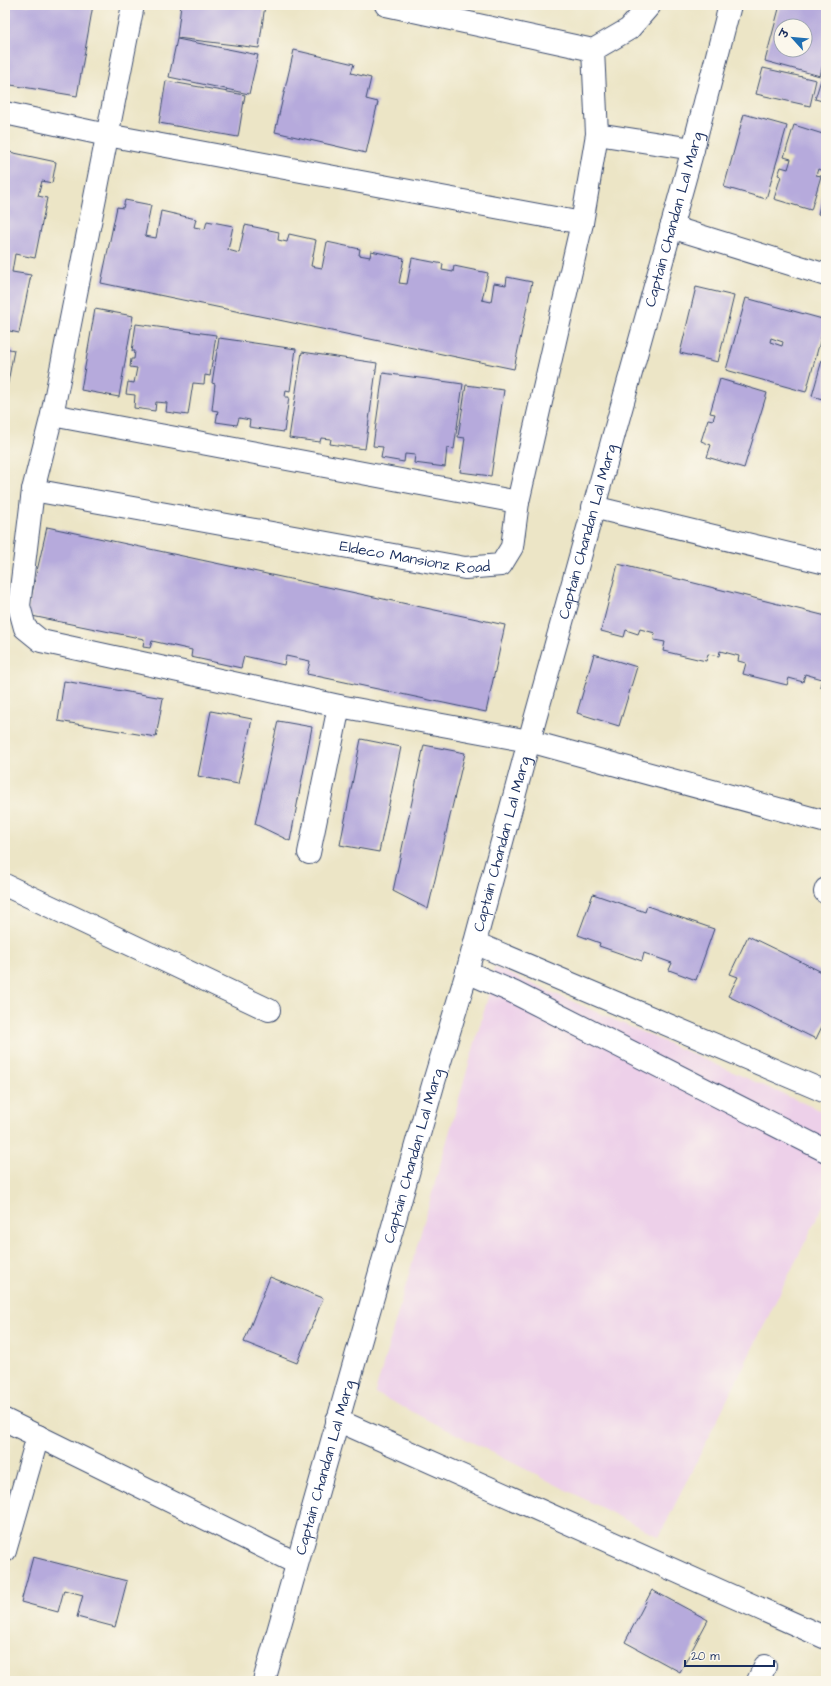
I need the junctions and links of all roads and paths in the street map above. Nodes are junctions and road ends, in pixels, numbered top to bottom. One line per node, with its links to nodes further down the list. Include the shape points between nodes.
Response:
1 (133, 5): 8 (street)
2 (386, 5): 5 (street)
3 (650, 5): 5 (street, via 629,29)
4 (730, 5): 9 (street, Captain Chandan Lal Marg)
5 (593, 50): 7 (street)
6 (5, 114): 8 (street)
7 (597, 134): 9 (street); 10 (street)
8 (107, 135): 10 (street); 13 (street)
9 (693, 149): 11 (street, Captain Chandan Lal Marg)
10 (582, 223): 15 (street)
11 (671, 227): 12 (street); 16 (street, Captain Chandan Lal Marg)
12 (826, 275)
13 (52, 415): 14 (street); 15 (street)
14 (33, 490): 15 (street, Eldeco Mansionz Road, via 465,568 501,565 512,547); 18 (street, via 19,606 25,628 41,641)
15 (518, 502)
16 (593, 507): 17 (street); 19 (street, Captain Chandan Lal Marg)
17 (826, 563)
18 (339, 706): 19 (street); 21 (street)
19 (529, 741): 20 (street); 23 (street, Captain Chandan Lal Marg)
20 (826, 822)
21 (309, 853)
22 (5, 885): 25 (street)
23 (475, 943): 24 (street, Captain Chandan Lal Marg); 26 (street)
24 (467, 972): 27 (street, via 513,992); 29 (street, Captain Chandan Lal Marg)
25 (269, 1010)
26 (826, 1092)
27 (826, 1151)
28 (5, 1420): 30 (street)
29 (337, 1420): 32 (street, Captain Chandan Lal Marg); 33 (street)
30 (38, 1436): 31 (street); 32 (street)
31 (5, 1551)
32 (296, 1563): 34 (street, Captain Chandan Lal Marg)
33 (826, 1638)
34 (264, 1681)

